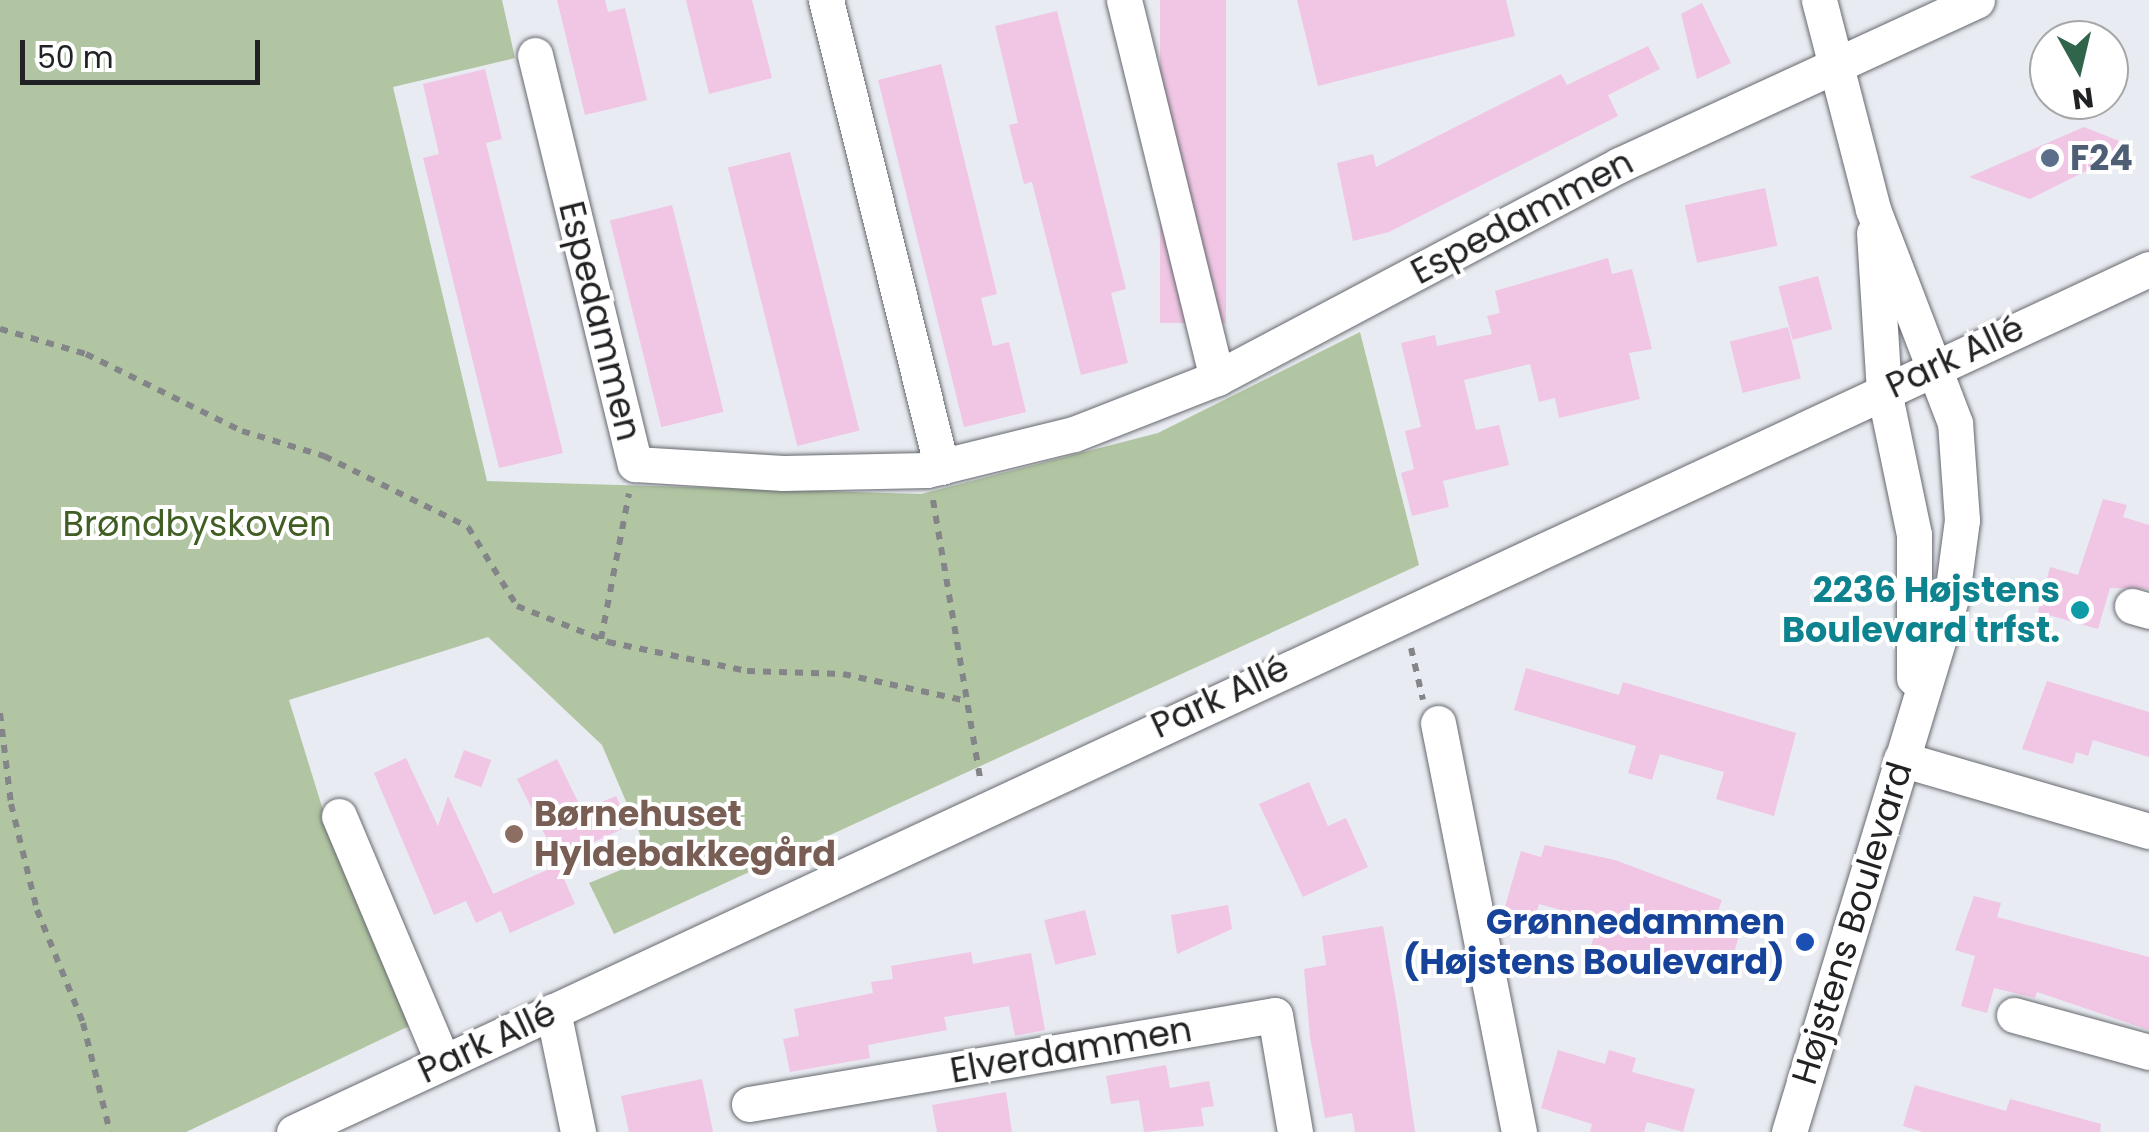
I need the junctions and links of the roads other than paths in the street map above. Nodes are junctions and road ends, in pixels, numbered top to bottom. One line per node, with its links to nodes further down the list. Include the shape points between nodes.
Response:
1 (826, 0): 12 (street)
2 (1124, 0): 10 (street)
3 (1818, 0): 6 (street)
4 (1977, 0): 6 (street, Espedammen)
5 (535, 55): 12 (street, Espedammen, via 635,464 783,474)
6 (1834, 69): 7 (street); 10 (street, Espedammen, via 1618,164)
7 (1873, 209): 9 (street, Højstens Boulevard); 11 (street, Højstens Boulevard)
8 (2149, 269): 9 (street, Park Allé)
9 (1938, 365): 11 (street, Park Allé); 13 (street, Højstens Boulevard, via 1955,423 1962,520 1952,595)
10 (1217, 378): 12 (street, Espedammen, via 1074,434)
11 (1884, 391): 13 (street, Højstens Boulevard, via 1914,534); 18 (street, Park Allé)
12 (934, 468)
13 (1913, 714): 15 (street, Højstens Boulevard)
14 (1438, 723): 26 (street)
15 (1902, 759): 17 (street); 27 (street, Højstens Boulevard)
16 (339, 816): 21 (street)
17 (2149, 831)
18 (553, 1011): 21 (street, Park Allé); 24 (street)
19 (2014, 1015): 20 (street)
20 (2149, 1052)
21 (444, 1062): 23 (street, Park Allé)
22 (749, 1104): 25 (street, Elverdammen, via 1276,1016)
23 (294, 1132)
24 (578, 1132)
25 (1295, 1132)
26 (1519, 1132)
27 (1789, 1132)

